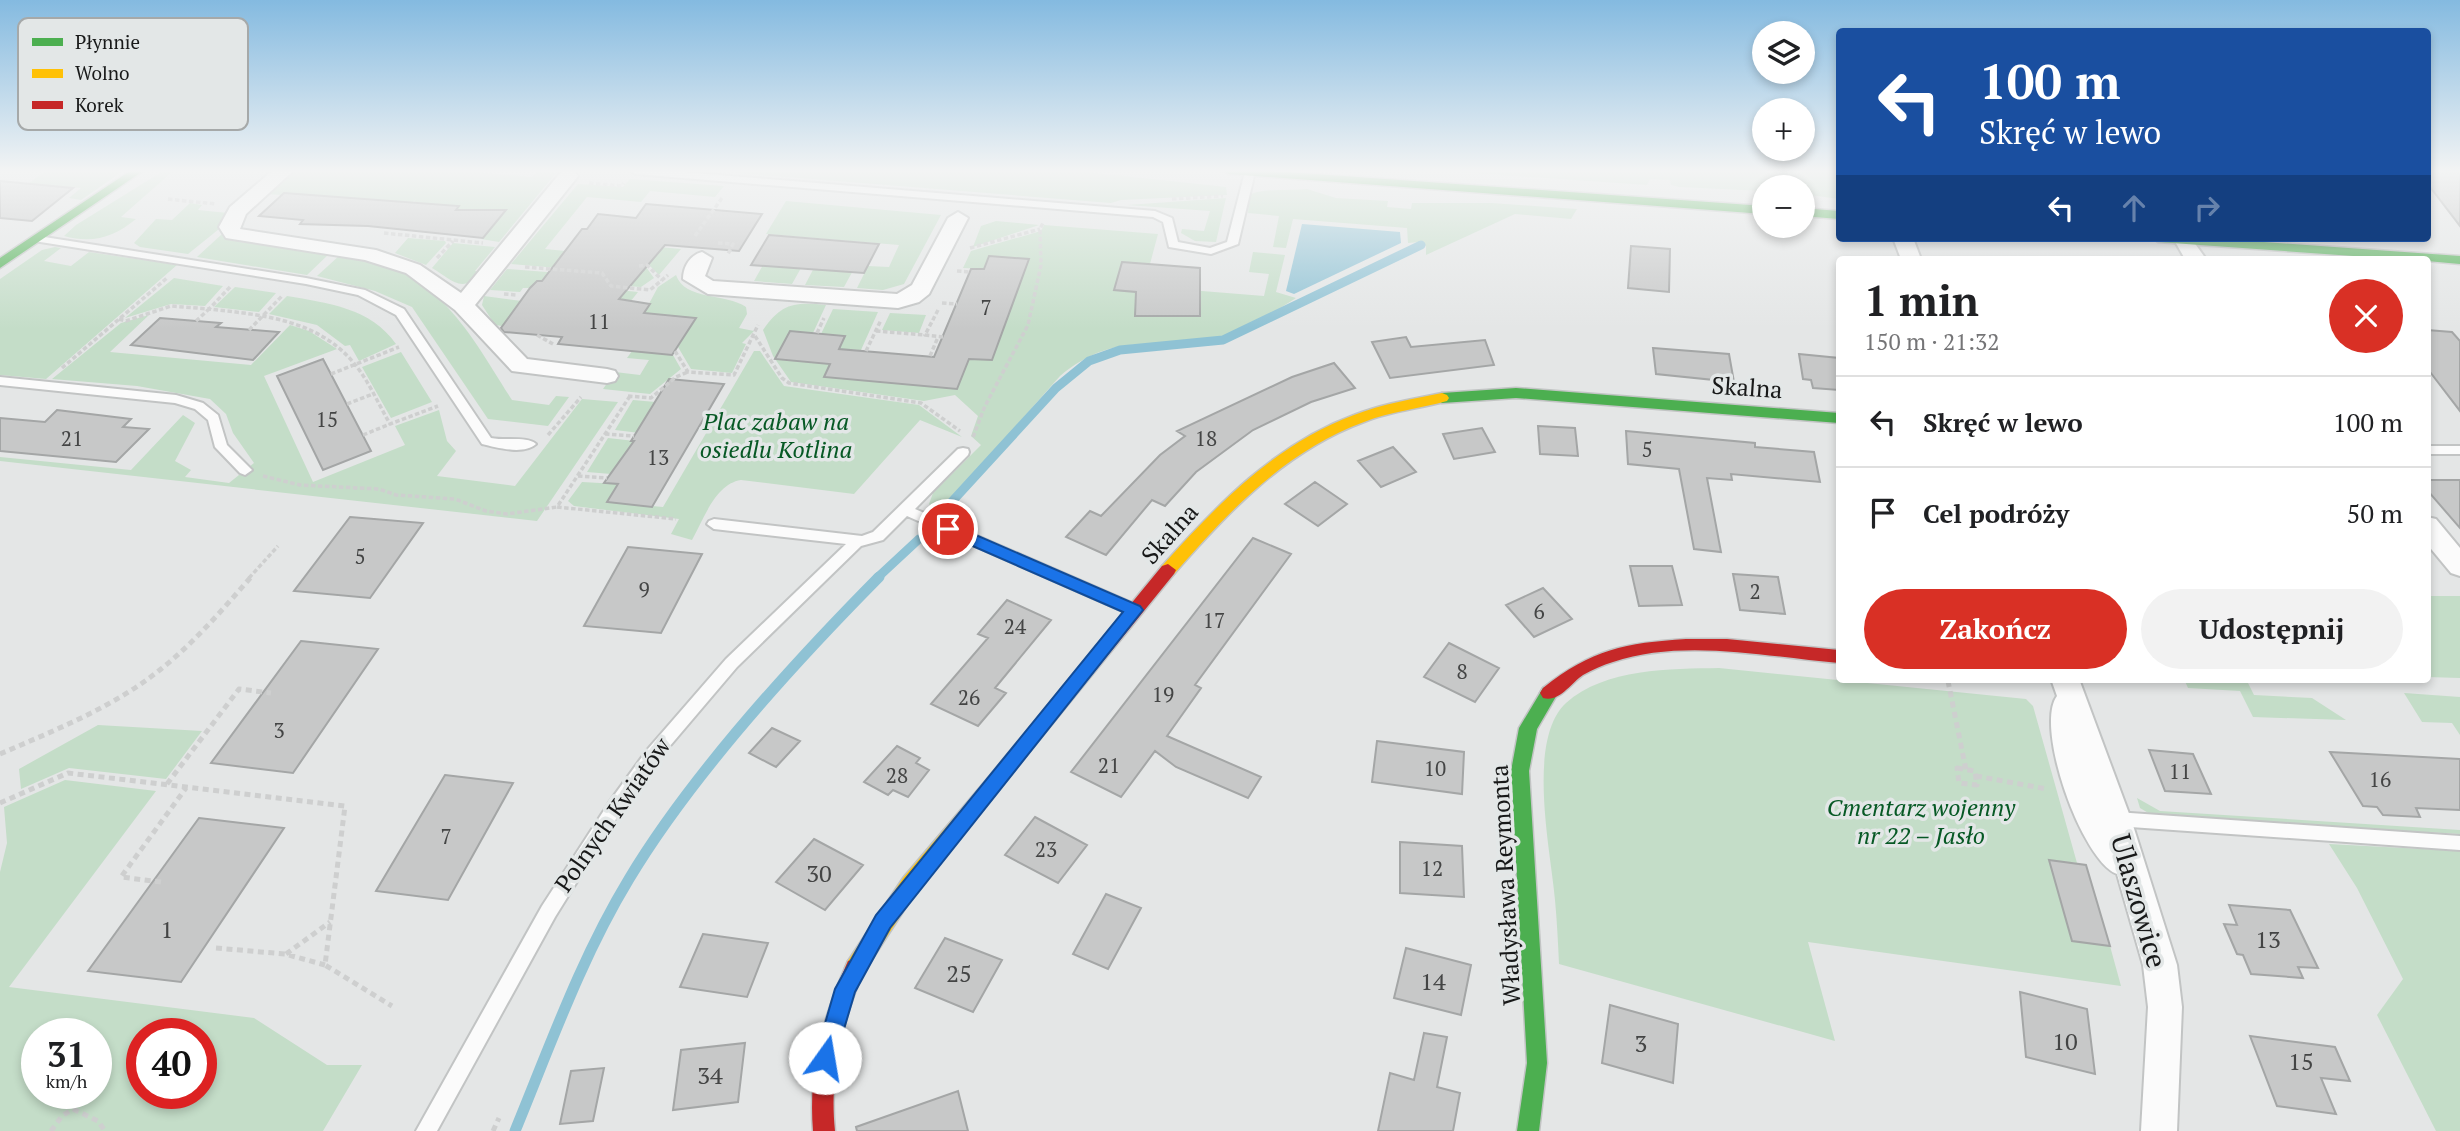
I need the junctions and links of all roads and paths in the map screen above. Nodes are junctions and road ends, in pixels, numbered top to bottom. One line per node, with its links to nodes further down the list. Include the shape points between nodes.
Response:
1 (60, 224): 10 (street)
2 (230, 224): 28 (street, via 233,234 386,258 423,274)
3 (529, 224): 28 (street)
4 (708, 224): 13 (path)
5 (955, 224): 13 (street, via 921,289 898,301 708,287 694,279)
6 (1169, 224): 7 (lane, via 1173,245 1214,251 1232,244)
7 (1237, 224)
8 (411, 230): 9 (path)
9 (406, 236)
10 (38, 239): 17 (lane); 18 (street)
11 (2210, 242): 14 (street)
12 (967, 249): 62 (path, via 1040,229 1042,261 1028,325)
13 (697, 250)
14 (2404, 256)
15 (2431, 258): 16 (street)
16 (2460, 260)
17 (186, 262): 21 (lane); 32 (path)
18 (0, 264)
19 (639, 266): 25 (path, via 647,265)
20 (520, 267): 25 (path, via 602,274 611,286 650,290)
21 (245, 271): 29 (path); 40 (lane, via 361,292 400,312)
22 (957, 271): 23 (path)
23 (970, 272)
24 (672, 273): 25 (path)
25 (662, 280)
26 (942, 303): 27 (path)
27 (957, 304)
28 (463, 305): 47 (street, via 520,366)
29 (209, 309): 31 (path); 32 (path, via 171,306); 33 (path)
30 (886, 310): 36 (path)
31 (264, 315): 35 (path); 44 (path, via 312,329 343,350)
32 (119, 320): 49 (path)
33 (196, 321)
34 (758, 325): 38 (path)
35 (249, 330)
36 (876, 331): 37 (path); 42 (path)
37 (925, 335)
38 (755, 336): 45 (path, via 734,375); 62 (path, via 789,383 921,403)
39 (938, 337): 43 (path)
40 (419, 338): 44 (path); 54 (lane)
41 (675, 351): 45 (path)
42 (866, 351)
43 (930, 356)
44 (355, 365): 46 (path); 50 (path)
45 (688, 372): 53 (path, via 654,398)
46 (331, 374)
47 (607, 376)
48 (0, 381): 49 (lane)
49 (42, 385): 65 (lane, via 176,399 199,406 214,418 221,447)
50 (373, 394): 55 (path); 57 (path)
51 (620, 395): 53 (path)
52 (589, 396): 61 (path, via 577,398 546,437)
53 (630, 396): 58 (path)
54 (458, 398): 57 (path); 61 (lane, via 487,441 504,446)
55 (347, 404)
56 (1836, 418): 76 (street, Skalna, via 1516,393 1448,397 1359,418 1306,441 1251,482)
57 (390, 424): 59 (path)
58 (605, 434): 60 (path); 66 (path)
59 (363, 435)
60 (634, 436)
61 (530, 444)
62 (968, 446): 69 (lane, Polnych Kwiatów)
63 (2431, 450): 64 (lane)
64 (2460, 450)
65 (245, 470): 68 (path, via 299,485 455,499 507,514)
66 (578, 476): 67 (path); 68 (path)
67 (607, 478)
68 (557, 507): 70 (path)
69 (905, 510): 73 (lane, Polnych Kwiatów, via 878,536); 76 (lane)
70 (676, 519)
71 (714, 524): 73 (lane)
72 (2431, 531): 75 (street)
73 (857, 542): 103 (lane, Polnych Kwiatów, via 715,680 630,785 569,874)
74 (278, 546): 82 (path, via 196,637 153,675 110,702)
75 (2460, 566)
76 (1135, 610): 105 (street, Skalna, via 894,906 871,942 845,989 831,1034 820,1096)
77 (1836, 657): 106 (street, Władysława Reymonta, via 1711,645 1620,654 1595,661 1562,680 1534,715 1520,765 1537,1060)
78 (1948, 683): 83 (path)
79 (2065, 683): 91 (street, via 2067,739 2080,789 2095,823)
80 (2066, 683): 89 (street, Ulaszowice)
81 (271, 693): 85 (path, via 239,689)
82 (0, 754)
83 (1966, 770): 84 (path, via 1975,771); 84 (path, via 1957,768 1959,783 1977,785)
84 (1976, 776): 87 (path)
85 (166, 785): 86 (path); 88 (path, via 68,773)
86 (187, 787): 92 (path, via 121,877); 93 (path, via 345,806)
87 (2054, 790)
88 (0, 803)
89 (2116, 819): 90 (lane); 91 (street, Ulaszowice)
90 (2460, 843)
91 (2134, 878): 100 (street, Ulaszowice, via 2163,987)
92 (161, 883)
93 (331, 922): 95 (path); 96 (path)
94 (216, 948): 95 (path)
95 (285, 954): 96 (path)
96 (324, 965): 97 (path)
97 (392, 1006)
98 (73, 1109): 101 (path); 102 (path, via 98,1121)
99 (499, 1118): 104 (path)
100 (2166, 1128)
101 (51, 1131)
102 (105, 1131)
103 (426, 1131)
104 (493, 1131)
105 (824, 1131)
106 (1528, 1131)

